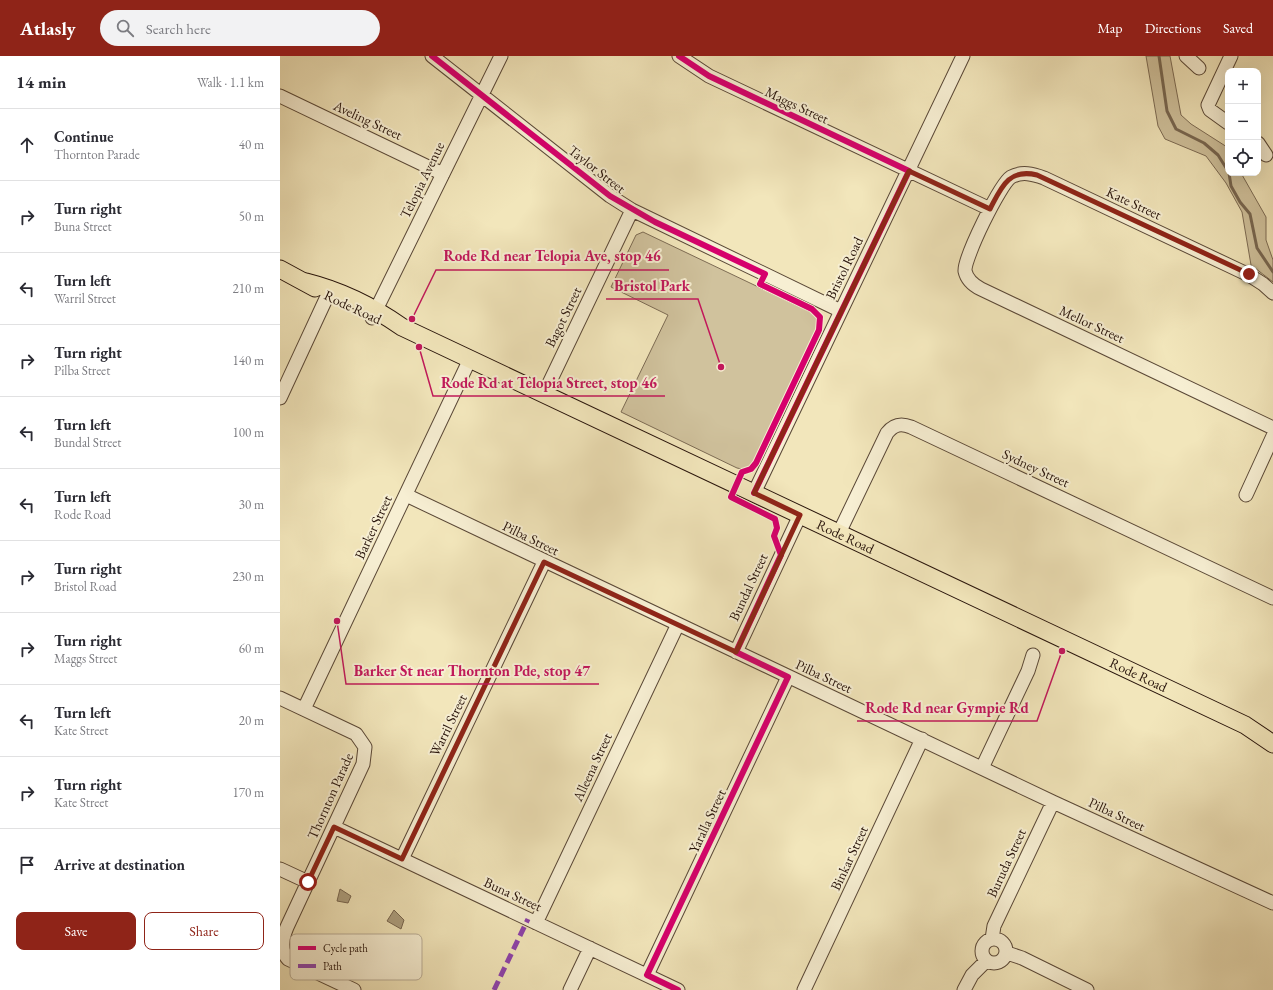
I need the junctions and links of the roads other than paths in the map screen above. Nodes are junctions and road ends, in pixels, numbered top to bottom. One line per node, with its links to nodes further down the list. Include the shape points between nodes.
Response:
1 (432, 56): 8 (street, Taylor Street)
2 (501, 56): 8 (street, Telopia Avenue)
3 (679, 56): 13 (street, Maggs Street, via 709,76)
4 (963, 56): 13 (street, Bristol Road)
5 (1186, 56): 7 (street)
6 (1230, 56): 10 (street, via 1208,105 1210,110)
7 (1199, 68)
8 (482, 94): 14 (street, Telopia Avenue); 16 (street, Taylor Street, via 610,196)
9 (280, 96): 14 (street, Aveling Street)
10 (1225, 121)
11 (1261, 148): 12 (street)
12 (1266, 155)
13 (909, 171): 15 (street, Maggs Street); 20 (street, Bristol Road)
14 (443, 174): 21 (street, Telopia Avenue)
15 (990, 209): 19 (street, Kate Street, via 1008,180 1024,173 1037,175 1249,274); 25 (street, Mellor Street, via 966,262 966,276 975,286)
16 (632, 210): 20 (street, Taylor Street); 23 (street, Bagot Street)
17 (280, 269): 18 (main road, Rode Road)
18 (330, 293): 21 (main road, Rode Road); 24 (street)
19 (1273, 293)
20 (841, 311): 27 (street, Bristol Road)
21 (374, 314): 22 (main road, Rode Road)
22 (470, 359): 23 (main road, Rode Road); 28 (street, Barker Street)
23 (544, 394): 27 (main road, Rode Road)
24 (280, 398)
25 (1273, 428)
26 (1273, 436): 29 (street)
27 (754, 493): 30 (main road, Rode Road)
28 (406, 495): 32 (street, Pilba Street); 39 (street, Barker Street)
29 (1246, 495)
30 (800, 515): 31 (main road, Rode Road); 35 (street, Bundal Street)
31 (839, 533): 33 (street, Sydney Street, via 887,433 894,426 902,424 912,426); 40 (main road, Rode Road)
32 (544, 562): 34 (street, Pilba Street); 47 (street, Warril Street)
33 (1273, 598)
34 (678, 624): 35 (street, Pilba Street); 51 (street, Alleena Street)
35 (736, 652): 37 (street, Pilba Street)
36 (1033, 655): 44 (street, via 1028,671)
37 (788, 677): 42 (street, Pilba Street); 58 (street, Yaralla Street)
38 (280, 698): 39 (street, Thornton Parade)
39 (304, 709): 46 (street, Thornton Parade, via 356,734 365,747 363,764)
40 (1245, 725): 41 (main road, Rode Road); 43 (main road, Rode Road)
41 (1273, 732)
42 (922, 739): 44 (street, Pilba Street); 63 (street, Binkar Street)
43 (1273, 744)
44 (982, 768): 45 (street, Pilba Street)
45 (1053, 802): 50 (street, Pilba Street); 52 (street, Buruda Street, via 994,926)
46 (334, 827): 47 (street, Buna Street); 49 (street, Thornton Parade)
47 (402, 859): 51 (street, Buna Street)
48 (280, 869): 49 (street)
49 (308, 882): 53 (street, Thornton Parade, via 287,927)
50 (1273, 903)
51 (536, 923): 54 (street, Buna Street)
52 (992, 939): 55 (street, via 1003,942); 57 (street, via 985,943 982,950)
53 (281, 948): 56 (street)
54 (590, 948): 58 (street, Buna Street); 61 (street)
55 (1007, 953): 57 (street, via 999,963); 65 (street)
56 (290, 960)
57 (986, 961): 64 (street, via 972,975)
58 (647, 975): 62 (street, Buna Street)
59 (332, 980): 60 (street)
60 (354, 990)
61 (570, 990)
62 (678, 990)
63 (804, 990)
64 (964, 990)
65 (1087, 990)

